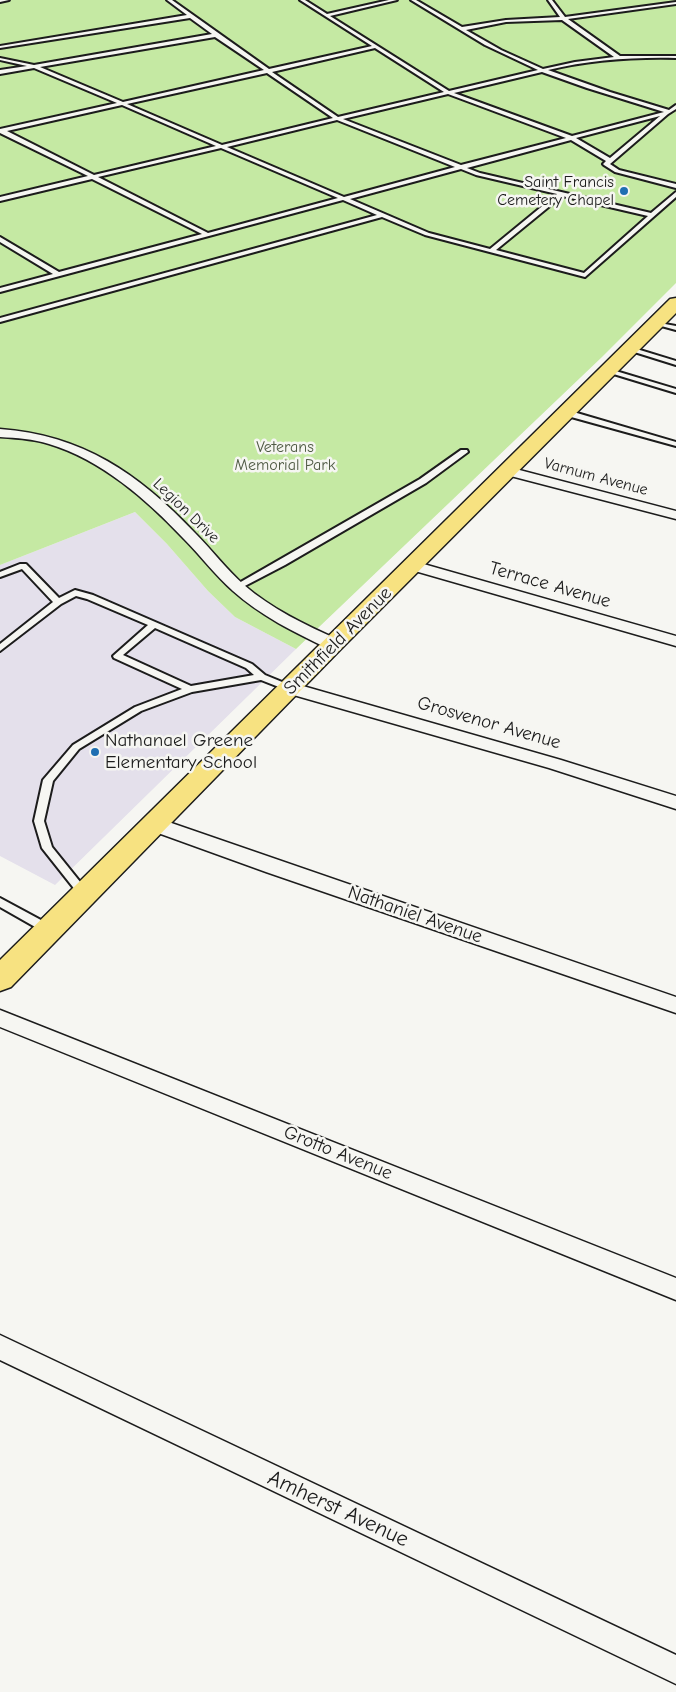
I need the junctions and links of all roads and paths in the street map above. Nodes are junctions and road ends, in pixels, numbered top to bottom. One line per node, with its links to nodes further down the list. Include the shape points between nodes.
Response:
1 (7, 0): 7 (lane)
2 (169, 0): 10 (lane)
3 (302, 0): 9 (lane)
4 (395, 0): 9 (lane)
5 (413, 0): 12 (lane)
6 (550, 0): 11 (lane)
7 (0, 1)
8 (676, 3): 11 (lane)
9 (327, 15): 15 (lane)
10 (191, 16): 13 (lane); 14 (lane)
11 (564, 18): 12 (lane, via 506,21); 17 (lane)
12 (461, 29): 21 (lane)
13 (216, 35): 19 (lane); 20 (lane)
14 (0, 47)
15 (375, 47): 20 (lane); 23 (lane)
16 (676, 56): 17 (lane)
17 (618, 57): 21 (lane)
18 (0, 59): 19 (lane)
19 (34, 66): 22 (lane); 24 (lane)
20 (268, 70): 24 (lane); 28 (lane)
21 (542, 70): 23 (lane); 26 (lane, via 591,89)
22 (0, 72)
23 (447, 92): 28 (lane); 30 (lane)
24 (121, 104): 29 (lane); 31 (lane)
25 (676, 107): 26 (lane)
26 (669, 112): 27 (lane); 30 (lane); 32 (lane)
27 (676, 114)
28 (336, 118): 31 (lane); 33 (lane)
29 (1, 131): 34 (lane)
30 (572, 138): 32 (lane); 33 (lane)
31 (219, 145): 34 (lane); 39 (lane)
32 (609, 160): 35 (lane, via 606,164 617,171)
33 (461, 167): 36 (lane); 39 (lane)
34 (92, 177): 38 (lane); 42 (lane)
35 (676, 186)
36 (562, 193): 41 (lane); 44 (lane)
37 (675, 197): 41 (lane)
38 (0, 199)
39 (345, 199): 40 (lane); 42 (lane)
40 (382, 215): 44 (lane, via 427,234); 48 (lane)
41 (651, 215): 44 (lane, via 585,275)
42 (208, 235): 45 (lane)
43 (0, 239): 45 (lane)
44 (491, 251)
45 (59, 275): 46 (lane)
46 (0, 290)
47 (676, 303): 49 (main road, Smithfield Avenue)
48 (0, 320)
49 (666, 325): 50 (main road, Smithfield Avenue)
50 (630, 349): 51 (lane); 52 (main road, Smithfield Avenue)
51 (676, 363)
52 (609, 371): 53 (lane); 54 (main road, Smithfield Avenue)
53 (676, 391)
54 (567, 412): 56 (lane); 58 (main road, Smithfield Avenue)
55 (0, 434): 62 (street, Legion Drive, via 30,434 53,440 102,464 166,512)
56 (676, 444)
57 (464, 452): 62 (lane, via 423,481)
58 (508, 471): 59 (street, Varnum Avenue); 60 (main road, Smithfield Avenue)
59 (676, 516)
60 (413, 566): 65 (street, Terrace Avenue); 66 (main road, Smithfield Avenue)
61 (0, 575): 63 (lane, via 23,566)
62 (236, 586): 66 (street, Legion Drive, via 273,614)
63 (58, 602): 64 (lane, via 74,593); 67 (lane)
64 (154, 625): 68 (lane, via 249,666); 70 (lane, via 117,656)
65 (676, 641)
66 (333, 644): 69 (main road, Smithfield Avenue)
67 (0, 648)
68 (262, 677): 69 (lane); 70 (lane)
69 (289, 688): 71 (street, Grosvenor Avenue, via 555,764); 72 (main road, Smithfield Avenue)
70 (190, 689): 73 (lane, via 138,709 76,747 48,780 40,821 46,848)
71 (676, 803)
72 (154, 824): 73 (main road, Smithfield Avenue); 77 (street, Nathaniel Avenue)
73 (85, 893): 75 (main road, Smithfield Avenue)
74 (0, 902): 75 (lane)
75 (48, 930): 76 (main road, Smithfield Avenue)
76 (0, 979)
77 (676, 1005)
78 (0, 1018): 79 (street, Grotto Avenue)
79 (676, 1289)
80 (0, 1348): 81 (street, Amherst Avenue)
81 (676, 1670)

